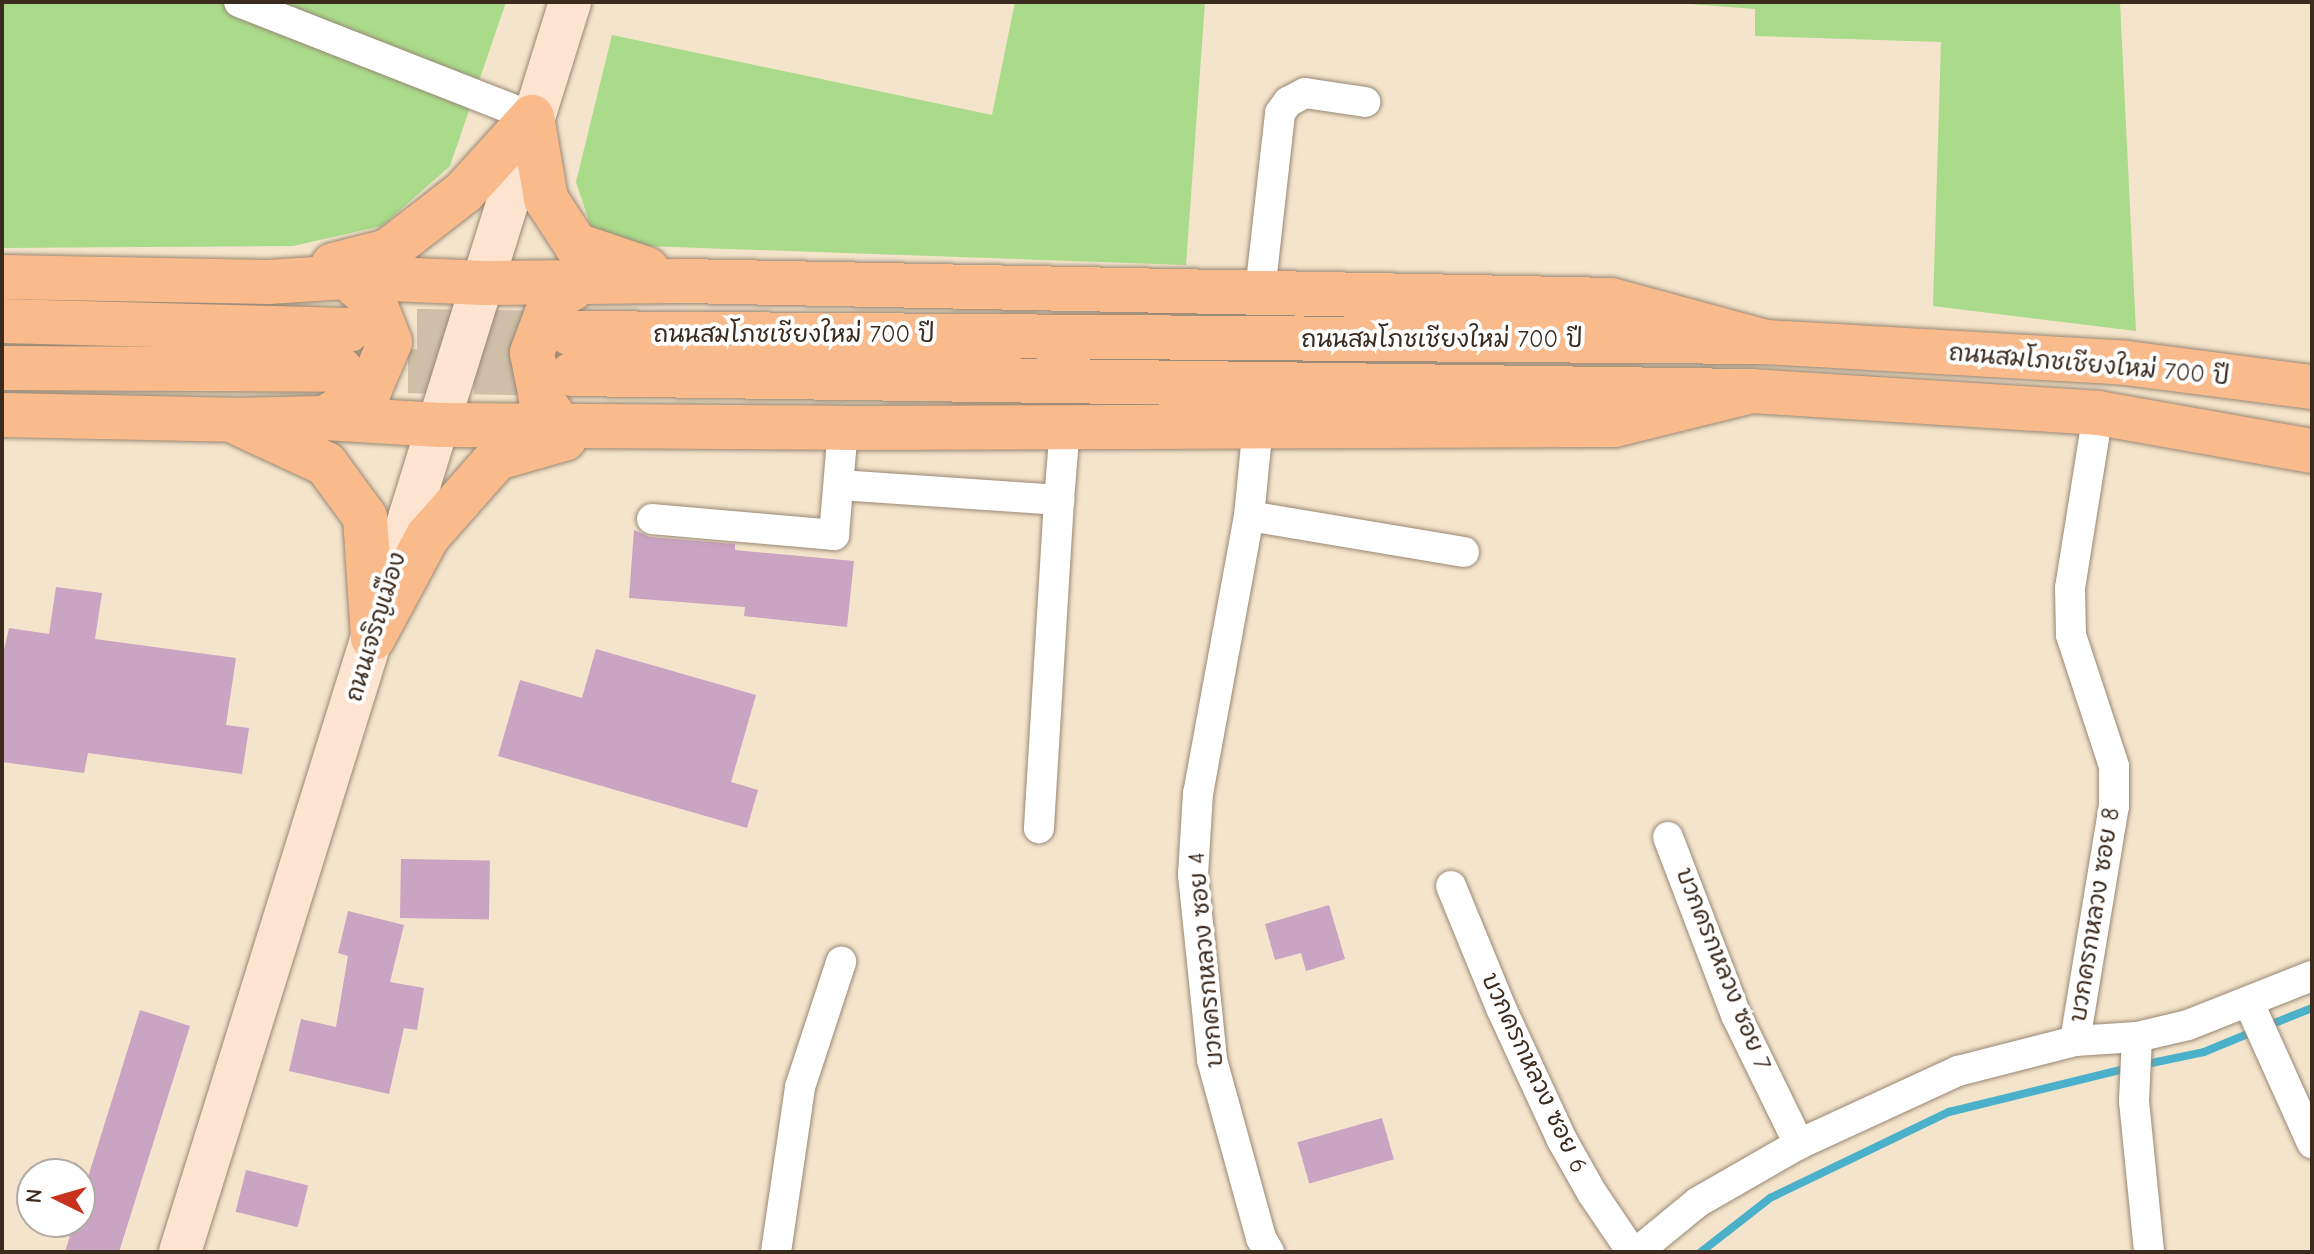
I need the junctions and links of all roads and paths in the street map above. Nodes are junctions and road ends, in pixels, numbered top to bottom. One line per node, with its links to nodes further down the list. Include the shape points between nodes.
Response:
1 (239, 2): 4 (street)
2 (570, 2): 4 (main road, ถนนเจริญเมือง)
3 (1365, 102): 11 (street, via 1305,93 1280,113)
4 (532, 117): 8 (main road, via 546,199 576,245); 9 (main road, via 464,192 388,251); 10 (main road, ถนนเจริญเมือง)
5 (2, 277): 9 (main road)
6 (346, 277): 9 (main road); 10 (main road); 19 (main road, via 374,301 390,342 369,391)
7 (587, 281): 8 (main road); 10 (main road); 21 (main road, via 552,299 532,353 541,398)
8 (683, 281): 11 (main road)
9 (268, 282)
10 (484, 283): 23 (main road, ถนนเจริญเมือง)
11 (1260, 292): 13 (main road, via 1611,300)
12 (2, 321): 14 (main road, via 345,350)
13 (1766, 342): 15 (main road, ถนนสมโภชเชียงใหม่ 700 ปี, via 2126,363); 16 (main road, ถนนสมโภชเชียงใหม่ 700 ปี, via 570,354)
14 (2, 368)
15 (2312, 387)
16 (1751, 391): 17 (main road, ถนนสมโภชเชียงใหม่ 700 ปี); 24 (main road, via 1614,425)
17 (2098, 413): 27 (main road, ถนนสมโภชเชียงใหม่ 700 ปี); 41 (street, บวกครกหลวง ซอย 8, via 2070,588 2071,635 2114,766 2114,806)
18 (2, 415): 20 (main road)
19 (325, 418): 20 (main road); 23 (main road)
20 (233, 420): 33 (main road, via 326,464 365,517)
21 (559, 424): 22 (main road); 23 (main road)
22 (620, 424): 26 (main road); 33 (main road, via 497,458 428,536)
23 (440, 425): 33 (main road, ถนนเจริญเมือง)
24 (1258, 425): 25 (main road); 30 (street, บวกครกหลวง ซอย 4)
25 (1065, 427): 26 (main road); 29 (street)
26 (843, 428): 28 (street)
27 (2312, 451)
28 (840, 485): 29 (street); 31 (street, via 834,535)
29 (1059, 500): 34 (street)
30 (1249, 516): 32 (street); 46 (street, บวกครกหลวง ซอย 4, via 1198,793 1193,875 1212,1060)
31 (652, 519)
32 (1464, 552)
33 (373, 638): 44 (main road, ถนนเจริญเมือง)
34 (1039, 828)
35 (1668, 837): 43 (street, บวกครกหลวง ซอย 7, via 1736,1015)
36 (1451, 886): 47 (street, บวกครกหลวง ซอย 6, via 1562,1140)
37 (841, 962): 45 (street, via 800,1087)
38 (2312, 976): 39 (street)
39 (2249, 1003): 40 (street); 42 (street)
40 (2137, 1037): 41 (street); 48 (street, via 2134,1101)
41 (2075, 1041): 43 (street, via 1958,1071)
42 (2312, 1143)
43 (1799, 1144): 47 (street, via 1698,1202)
44 (180, 1252)
45 (776, 1252)
46 (1269, 1252)
47 (1635, 1252)
48 (2149, 1252)

